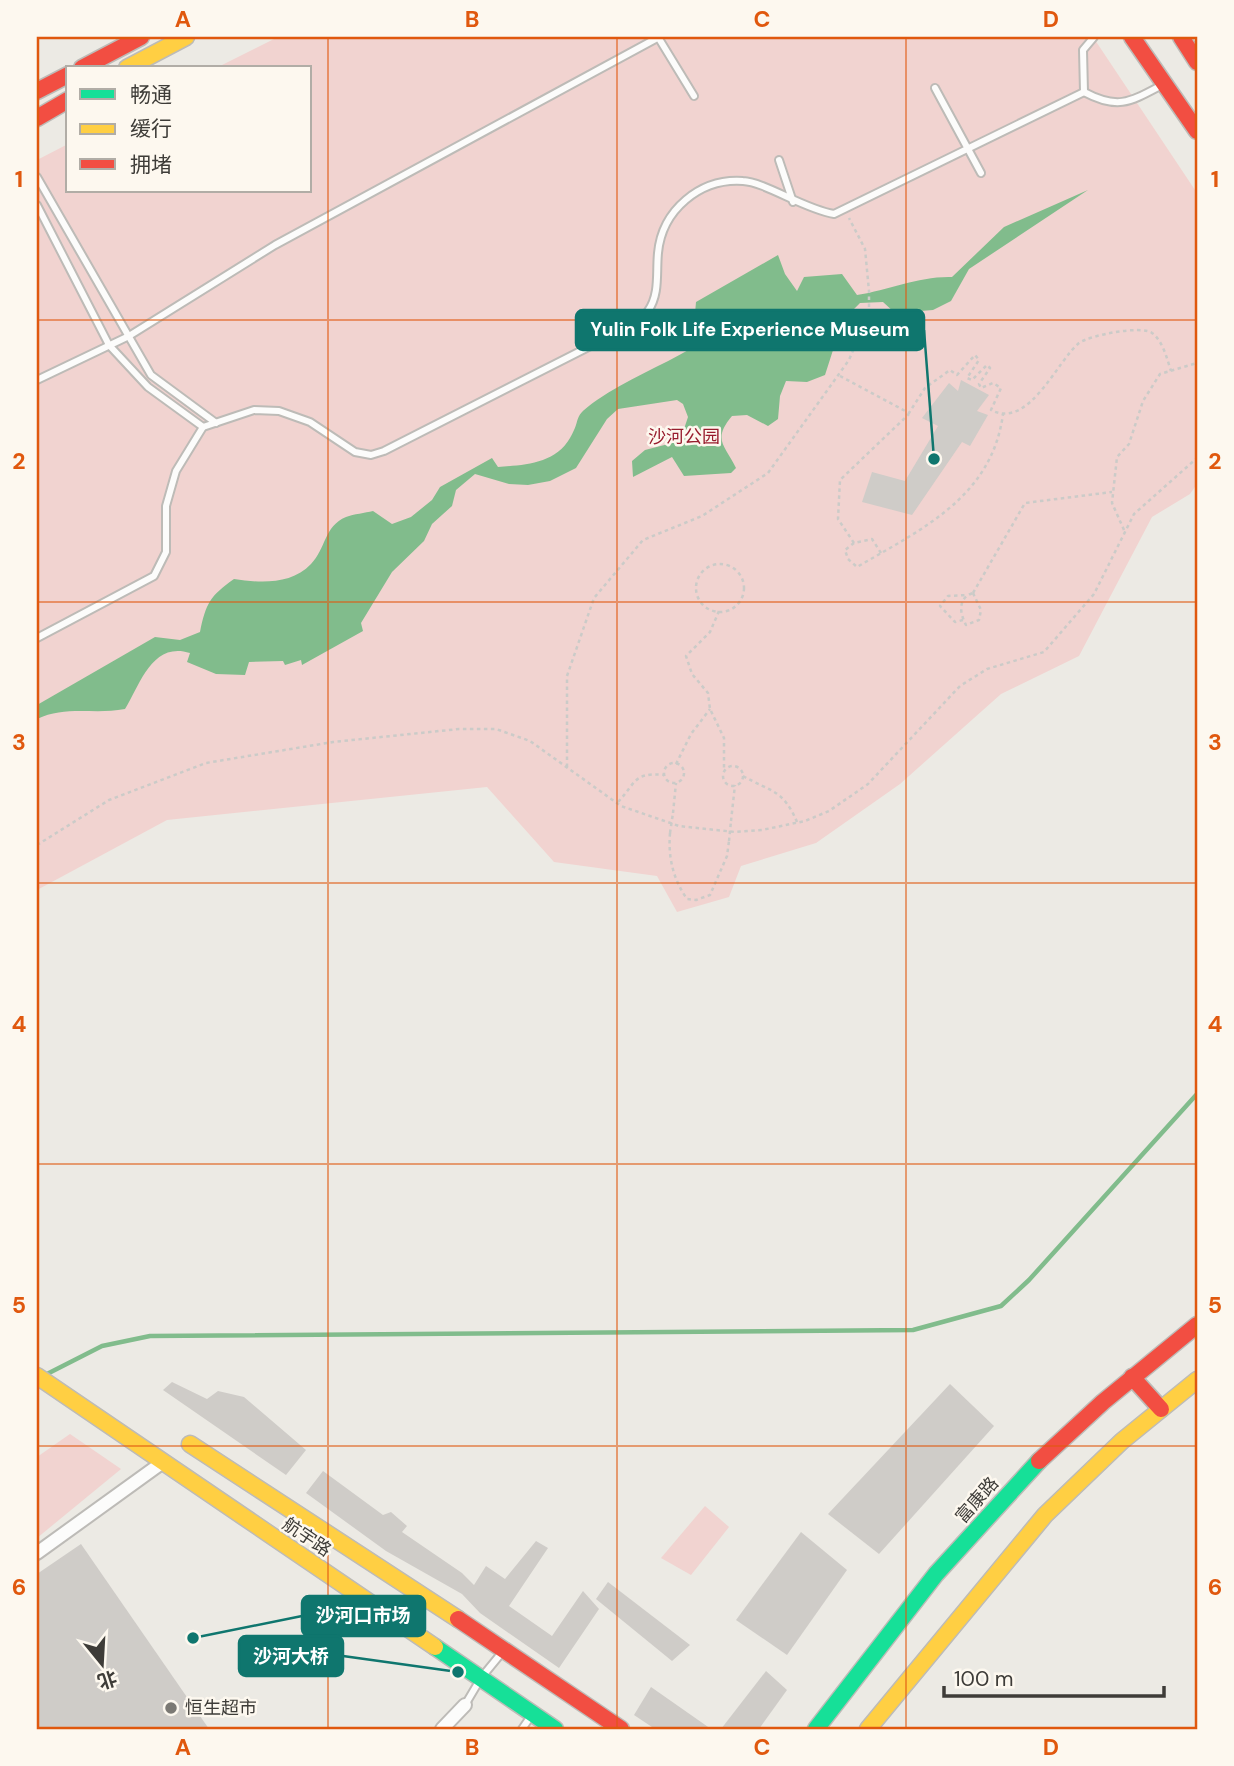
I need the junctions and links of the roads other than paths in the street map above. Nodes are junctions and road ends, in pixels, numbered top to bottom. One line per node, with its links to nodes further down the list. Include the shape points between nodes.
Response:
1 (186, 37): 9 (main road)
2 (659, 37): 15 (lane); 25 (lane, via 275,245)
3 (1094, 37): 14 (lane, via 1083,50)
4 (1132, 37): 11 (main road)
5 (1181, 37): 7 (main road)
6 (137, 38): 8 (main road)
7 (1197, 62)
8 (86, 66)
9 (131, 66)
10 (66, 76): 13 (main road)
11 (1164, 84): 14 (lane, via 1123,103 1103,102); 18 (main road)
12 (935, 88): 19 (lane)
13 (37, 91)
14 (1084, 92): 19 (lane)
15 (694, 96)
16 (66, 101): 17 (main road)
17 (37, 118)
18 (1197, 131)
19 (968, 148): 21 (lane); 23 (lane, via 834,214)
20 (779, 160): 23 (lane)
21 (981, 173)
22 (37, 177): 25 (lane)
23 (793, 202): 28 (lane, via 746,181 720,182 697,190 676,208 663,233 656,292 648,312 622,330 384,451 370,455 355,452 310,422 279,411 254,410)
24 (37, 205): 26 (lane)
25 (129, 336): 26 (lane); 28 (lane, via 151,375)
26 (110, 345): 27 (lane); 29 (lane, via 148,387)
27 (37, 380)
28 (216, 423): 29 (lane)
29 (203, 428): 30 (lane, via 176,471 166,506 166,552 154,576)
30 (37, 638)
31 (1197, 1325): 33 (main road, 富康路)
32 (37, 1376): 37 (main road, 航宇路)
33 (1132, 1377): 35 (main road); 47 (main road, 富康路, via 1013,1487 881,1643)
34 (1197, 1380): 35 (main road)
35 (1161, 1409): 48 (main road, via 1045,1515)
36 (190, 1444): 39 (main road)
37 (163, 1462): 38 (street); 40 (main road, 航宇路)
38 (37, 1552)
39 (505, 1649): 40 (lane); 46 (main road)
40 (481, 1678): 41 (lane); 42 (main road, 航宇路)
41 (465, 1705): 43 (street)
42 (532, 1714): 44 (lane); 45 (main road, 航宇路)
43 (446, 1728)
44 (522, 1729)
45 (555, 1729)
46 (621, 1729)
47 (816, 1729)
48 (868, 1729)

